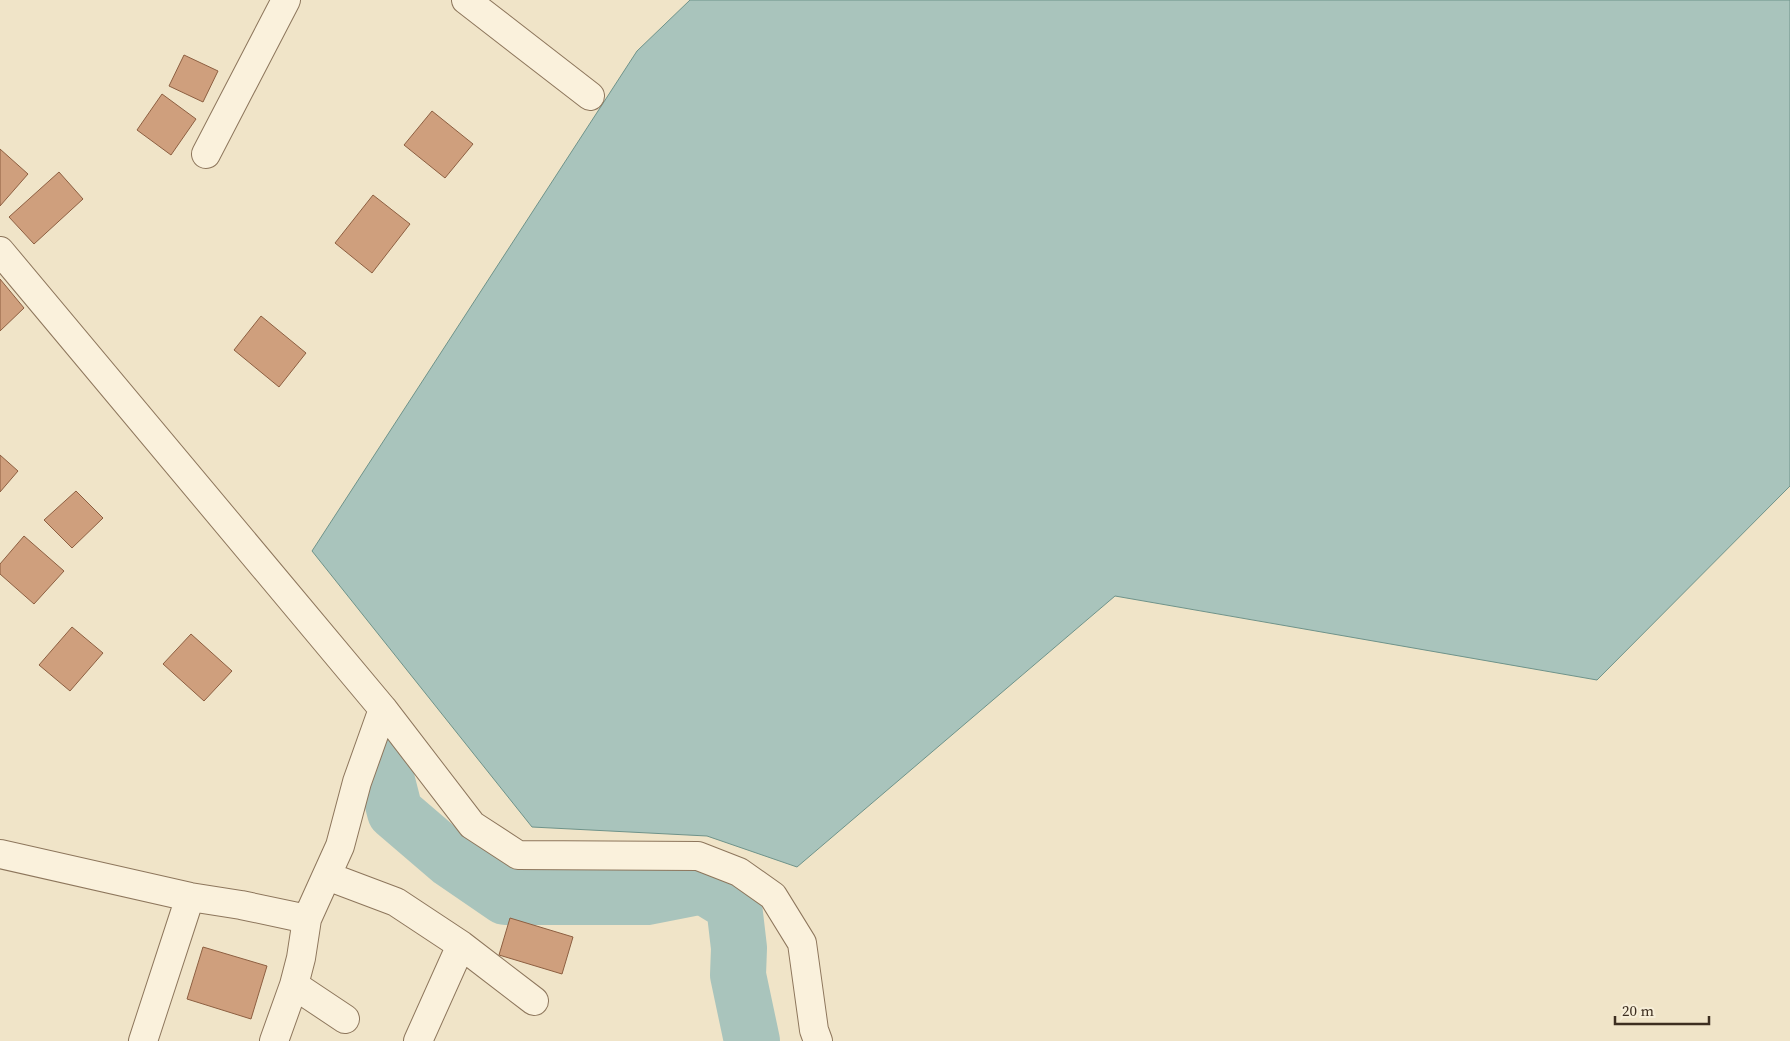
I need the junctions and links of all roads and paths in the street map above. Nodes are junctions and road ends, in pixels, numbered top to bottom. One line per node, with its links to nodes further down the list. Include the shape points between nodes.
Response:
1 (286, 0): 4 (street)
2 (466, 0): 3 (street)
3 (590, 96)
4 (206, 154)
5 (0, 251): 6 (street)
6 (383, 709): 8 (street, via 357,782 340,846); 18 (street, via 472,825 518,855 698,856 739,872 774,896 802,943)
7 (0, 854): 9 (street)
8 (327, 876): 10 (street); 11 (street, via 396,902)
9 (190, 897): 10 (street); 15 (street)
10 (307, 919): 12 (street)
11 (461, 945): 13 (street); 17 (street)
12 (294, 985): 14 (street); 16 (street)
13 (534, 1002)
14 (345, 1019)
15 (143, 1041)
16 (274, 1041)
17 (418, 1041)
18 (818, 1041)

